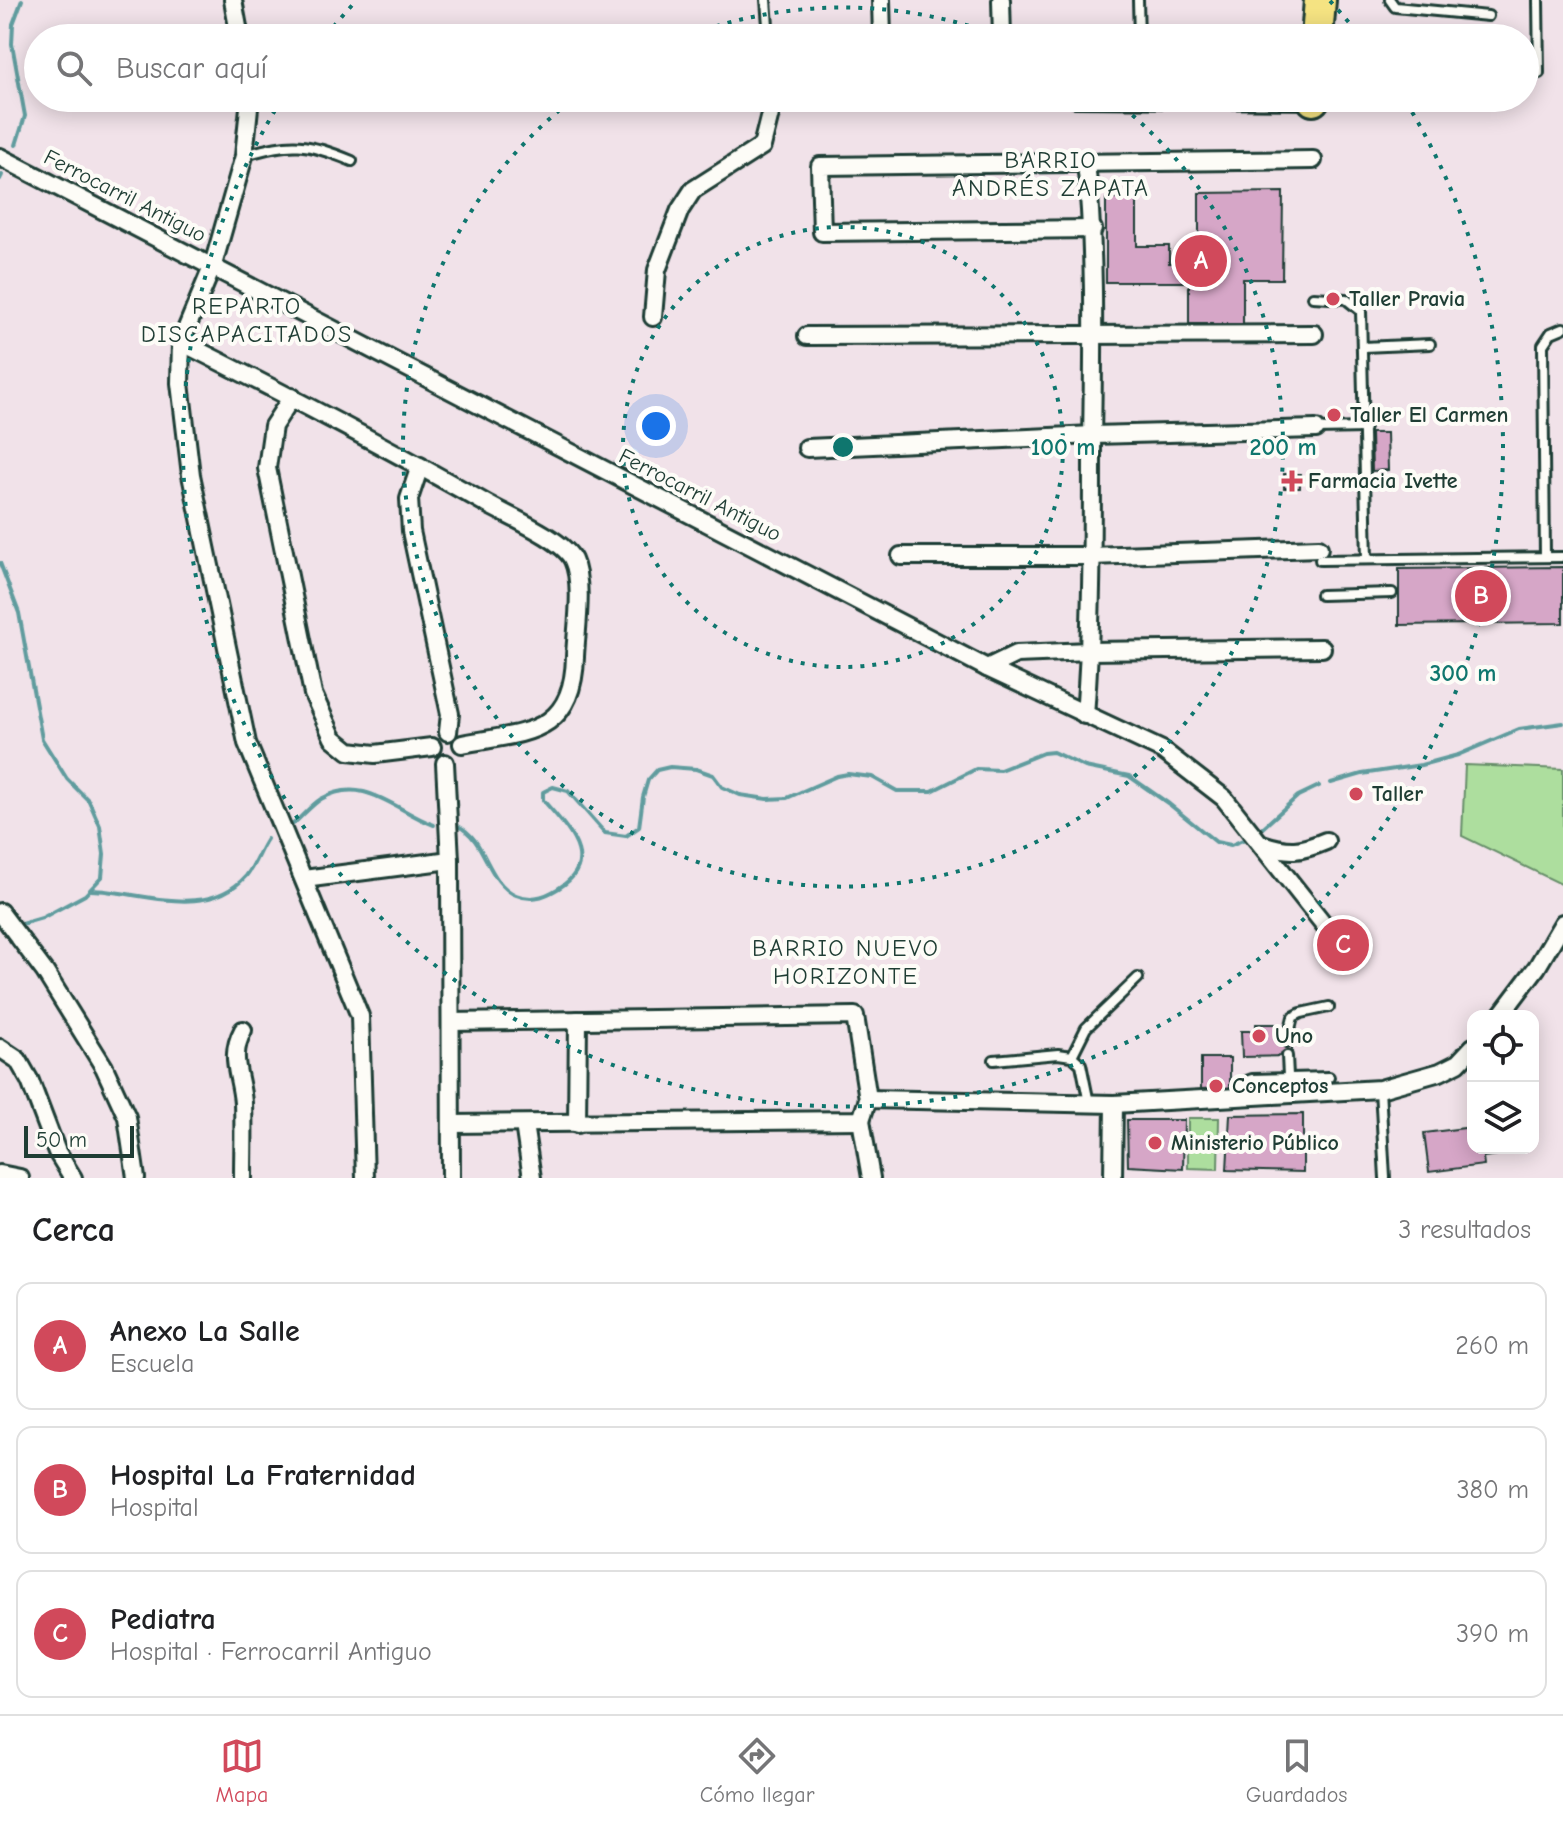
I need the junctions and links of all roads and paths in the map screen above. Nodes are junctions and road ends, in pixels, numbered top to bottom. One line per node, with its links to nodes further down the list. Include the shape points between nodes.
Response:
1 (233, 0): 10 (street)
2 (766, 0): 11 (lane)
3 (881, 0): 12 (street)
4 (1001, 0): 13 (street)
5 (1138, 0): 14 (lane)
6 (1320, 0): 15 (highway)
7 (1390, 0): 9 (lane, via 1395,7)
8 (1538, 0): 16 (lane)
9 (1488, 16)
10 (237, 24)
11 (768, 24)
12 (882, 24)
13 (1002, 24)
14 (1139, 24)
15 (1318, 24)
16 (1538, 24)
17 (249, 112): 19 (street)
18 (770, 112): 27 (street, via 762,146 693,190 680,210 657,270)
19 (244, 156): 22 (lane, via 282,145 317,147); 25 (street)
20 (0, 157): 25 (street, Ferrocarril Antiguo)
21 (1313, 160): 23 (street)
22 (352, 161)
23 (1086, 162): 24 (street); 24 (street, via 820,166 822,232)
24 (1093, 229): 31 (street)
25 (213, 265): 32 (street); 51 (street, Ferrocarril Antiguo)
26 (1313, 297): 34 (lane, via 1346,299 1361,311)
27 (653, 317)
28 (1563, 328): 44 (lane, via 1543,345)
29 (1314, 334): 31 (street)
30 (807, 336): 31 (street)
31 (1094, 337): 38 (street)
32 (181, 342): 35 (street); 60 (street, via 180,383 191,475 247,743)
33 (1430, 344): 34 (lane)
34 (1363, 347): 36 (lane)
35 (292, 397): 40 (street); 55 (street, via 273,426 267,468 313,694 333,738 349,751 375,754)
36 (1365, 428): 37 (lane); 46 (lane)
37 (1316, 429): 38 (street)
38 (1093, 435): 39 (street); 43 (street)
39 (807, 448)
40 (420, 466): 53 (street, via 409,499 411,531 450,714); 54 (street, via 564,549 578,581 575,672 558,715 533,730)
41 (1320, 554): 43 (street); 46 (lane)
42 (901, 556): 43 (street)
43 (1091, 556): 50 (street)
44 (1545, 557): 45 (lane); 46 (lane)
45 (1563, 557)
46 (1367, 559)
47 (1392, 593): 48 (lane)
48 (1321, 595)
49 (1322, 648): 50 (street)
50 (1090, 651): 51 (street, via 1016,654); 52 (street)
51 (987, 668): 52 (street, Ferrocarril Antiguo)
52 (1085, 715): 58 (street, Ferrocarril Antiguo, via 1162,750 1224,798)
53 (448, 732): 54 (street); 55 (street, via 434,739)
54 (462, 744): 56 (street, via 455,761)
55 (432, 747): 56 (street)
56 (445, 763): 59 (street)
57 (1326, 841): 58 (street, via 1285,852)
58 (1262, 844): 63 (street, Ferrocarril Antiguo)
59 (450, 860): 60 (street); 68 (street)
60 (304, 879): 92 (street, via 360,1016)
61 (0, 912): 90 (street, via 104,1067 127,1117)
62 (1563, 923): 66 (street)
63 (1330, 932)
64 (1138, 978): 73 (lane, via 1086,1028)
65 (1329, 1007): 70 (lane, via 1293,1017)
66 (1505, 1010)
67 (578, 1020): 68 (street); 80 (street, via 855,1016); 86 (street)
68 (451, 1022): 84 (street)
69 (243, 1030): 91 (street, via 235,1045 243,1101)
70 (1287, 1042)
71 (0, 1048): 89 (street, via 18,1060)
72 (1467, 1053): 78 (street, via 1440,1072)
73 (1072, 1056): 75 (lane); 81 (lane, via 1081,1064)
74 (1287, 1056): 76 (lane)
75 (994, 1060)
76 (1288, 1076): 77 (lane); 79 (lane, via 1244,1082)
77 (1329, 1077)
78 (1380, 1089): 79 (street); 97 (lane)
79 (1239, 1096): 82 (street)
80 (868, 1099): 81 (street); 83 (street)
81 (1089, 1104): 82 (street)
82 (1114, 1104): 96 (street)
83 (861, 1120): 86 (street); 95 (street)
84 (452, 1124): 85 (street); 93 (street)
85 (524, 1124): 86 (street); 94 (street)
86 (577, 1124)
87 (0, 1174): 88 (street)
88 (20, 1178)
89 (73, 1178)
90 (136, 1178)
91 (243, 1178)
92 (365, 1178)
93 (451, 1178)
94 (532, 1178)
95 (871, 1178)
96 (1113, 1178)
97 (1385, 1178)

